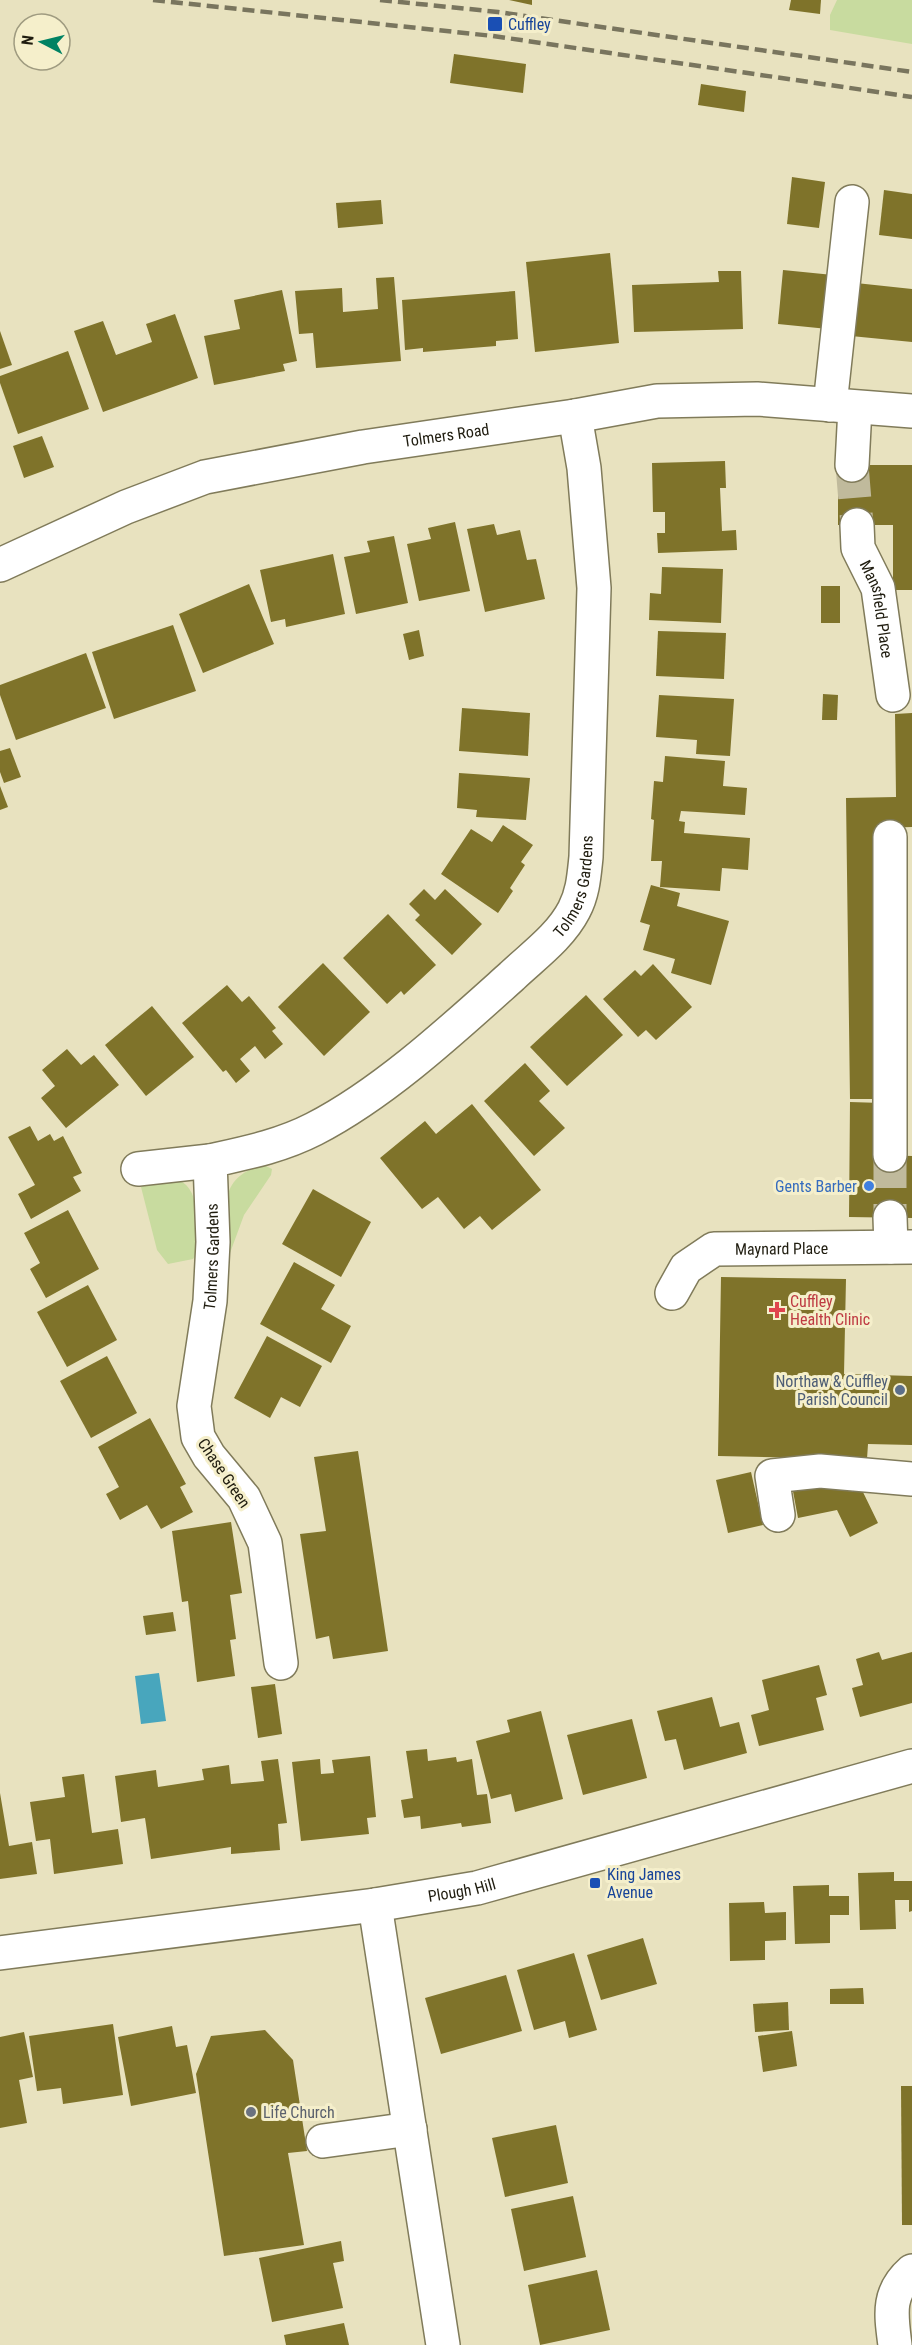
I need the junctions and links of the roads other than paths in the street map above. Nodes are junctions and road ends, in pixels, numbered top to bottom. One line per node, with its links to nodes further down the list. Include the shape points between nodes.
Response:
1 (852, 201): 2 (street)
2 (843, 407): 3 (street, Tolmers Road); 4 (street, Tolmers Road, via 757,399 657,401); 5 (street)
3 (912, 411)
4 (575, 416): 7 (street, Tolmers Road, via 363,447 205,477 126,507); 11 (street, Tolmers Gardens, via 584,468 594,588 586,857 583,888 574,911 556,935 439,1042 346,1110 273,1147)
5 (852, 465)
6 (857, 525): 8 (street, Mansfield Place, via 858,548 878,588)
7 (0, 565)
8 (893, 695)
9 (890, 837): 10 (street)
10 (890, 1155)
11 (210, 1161): 12 (street, Tolmers Gardens); 15 (street, Tolmers Gardens, via 213,1242 210,1301)
12 (138, 1169)
13 (898, 1237): 14 (street, Maynard Place, via 714,1249 686,1268)
14 (672, 1293)
15 (201, 1352): 18 (street, Chase Green, via 194,1406 198,1437 244,1498 265,1544)
16 (912, 1479): 17 (street, via 820,1471 772,1476)
17 (778, 1515)
18 (280, 1663)
19 (912, 1766): 20 (street, Plough Hill, via 477,1888)
20 (375, 1905): 21 (street, Plough Hill); 22 (street)
21 (0, 1953)
22 (410, 2129): 23 (street); 25 (street)
23 (323, 2141)
24 (912, 2271): 26 (street, via 899,2283 891,2310)
25 (443, 2345)
26 (896, 2345)

